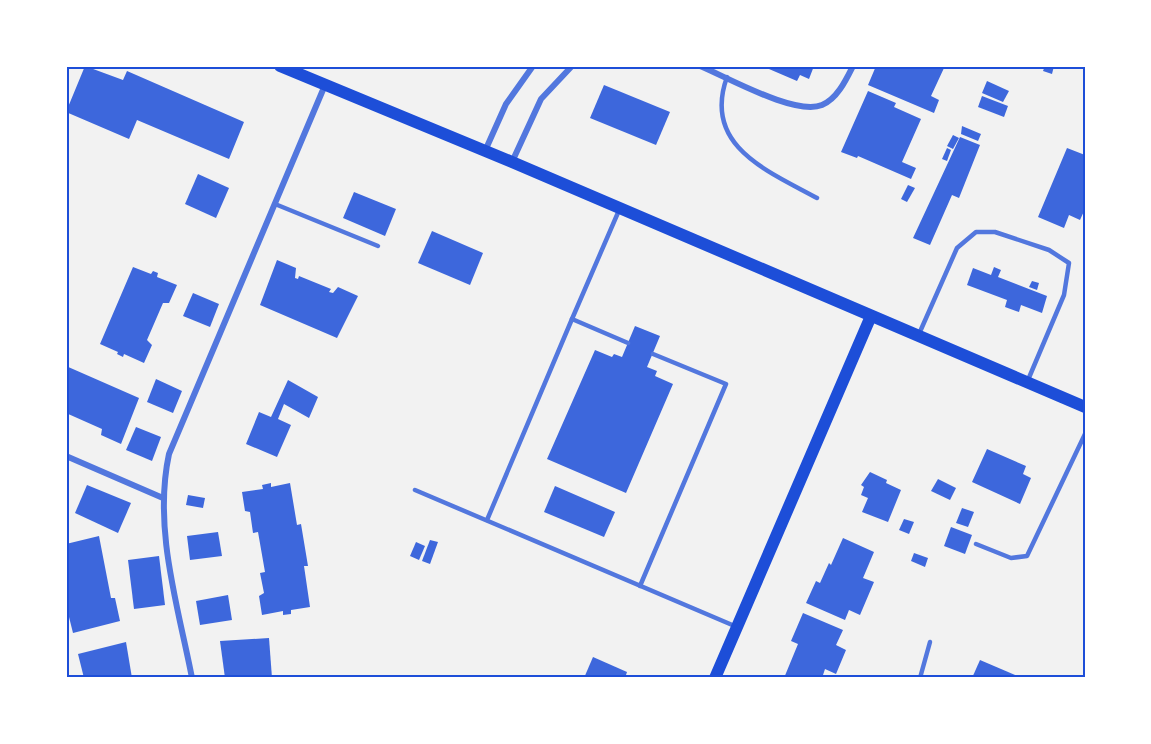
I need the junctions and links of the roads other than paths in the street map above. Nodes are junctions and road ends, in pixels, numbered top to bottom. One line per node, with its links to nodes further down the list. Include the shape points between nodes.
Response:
1 (280, 66): 7 (main road)
2 (533, 66): 8 (street, via 506,104)
3 (572, 66): 9 (street, via 541,99)
4 (700, 66): 6 (street)
5 (853, 66): 6 (street, via 837,92 814,108 796,106)
6 (727, 77): 10 (lane, via 721,94 721,116 738,151)
7 (325, 86): 8 (main road); 11 (street)
8 (485, 151): 9 (main road)
9 (512, 162): 12 (main road)
10 (817, 198)
11 (275, 204): 13 (lane); 24 (street, via 174,441)
12 (620, 208): 14 (main road); 15 (lane)
13 (378, 246)
14 (870, 316): 16 (main road); 28 (main road)
15 (572, 319): 17 (lane); 25 (lane)
16 (918, 336): 19 (main road); 19 (lane, via 957,248 976,232 995,232 1049,250 1069,263 1064,294)
17 (628, 343)
18 (653, 354): 27 (lane, via 726,384)
19 (1027, 382): 20 (main road)
20 (1085, 407)
21 (1085, 434): 26 (lane, via 1026,556 1011,558)
22 (66, 456): 24 (street)
23 (415, 490): 25 (lane)
24 (163, 498): 30 (street, via 168,552)
25 (487, 520): 27 (lane)
26 (976, 544)
27 (640, 586): 28 (lane)
28 (737, 627): 31 (main road)
29 (930, 642): 32 (lane)
30 (192, 678)
31 (715, 678)
32 (920, 678)

